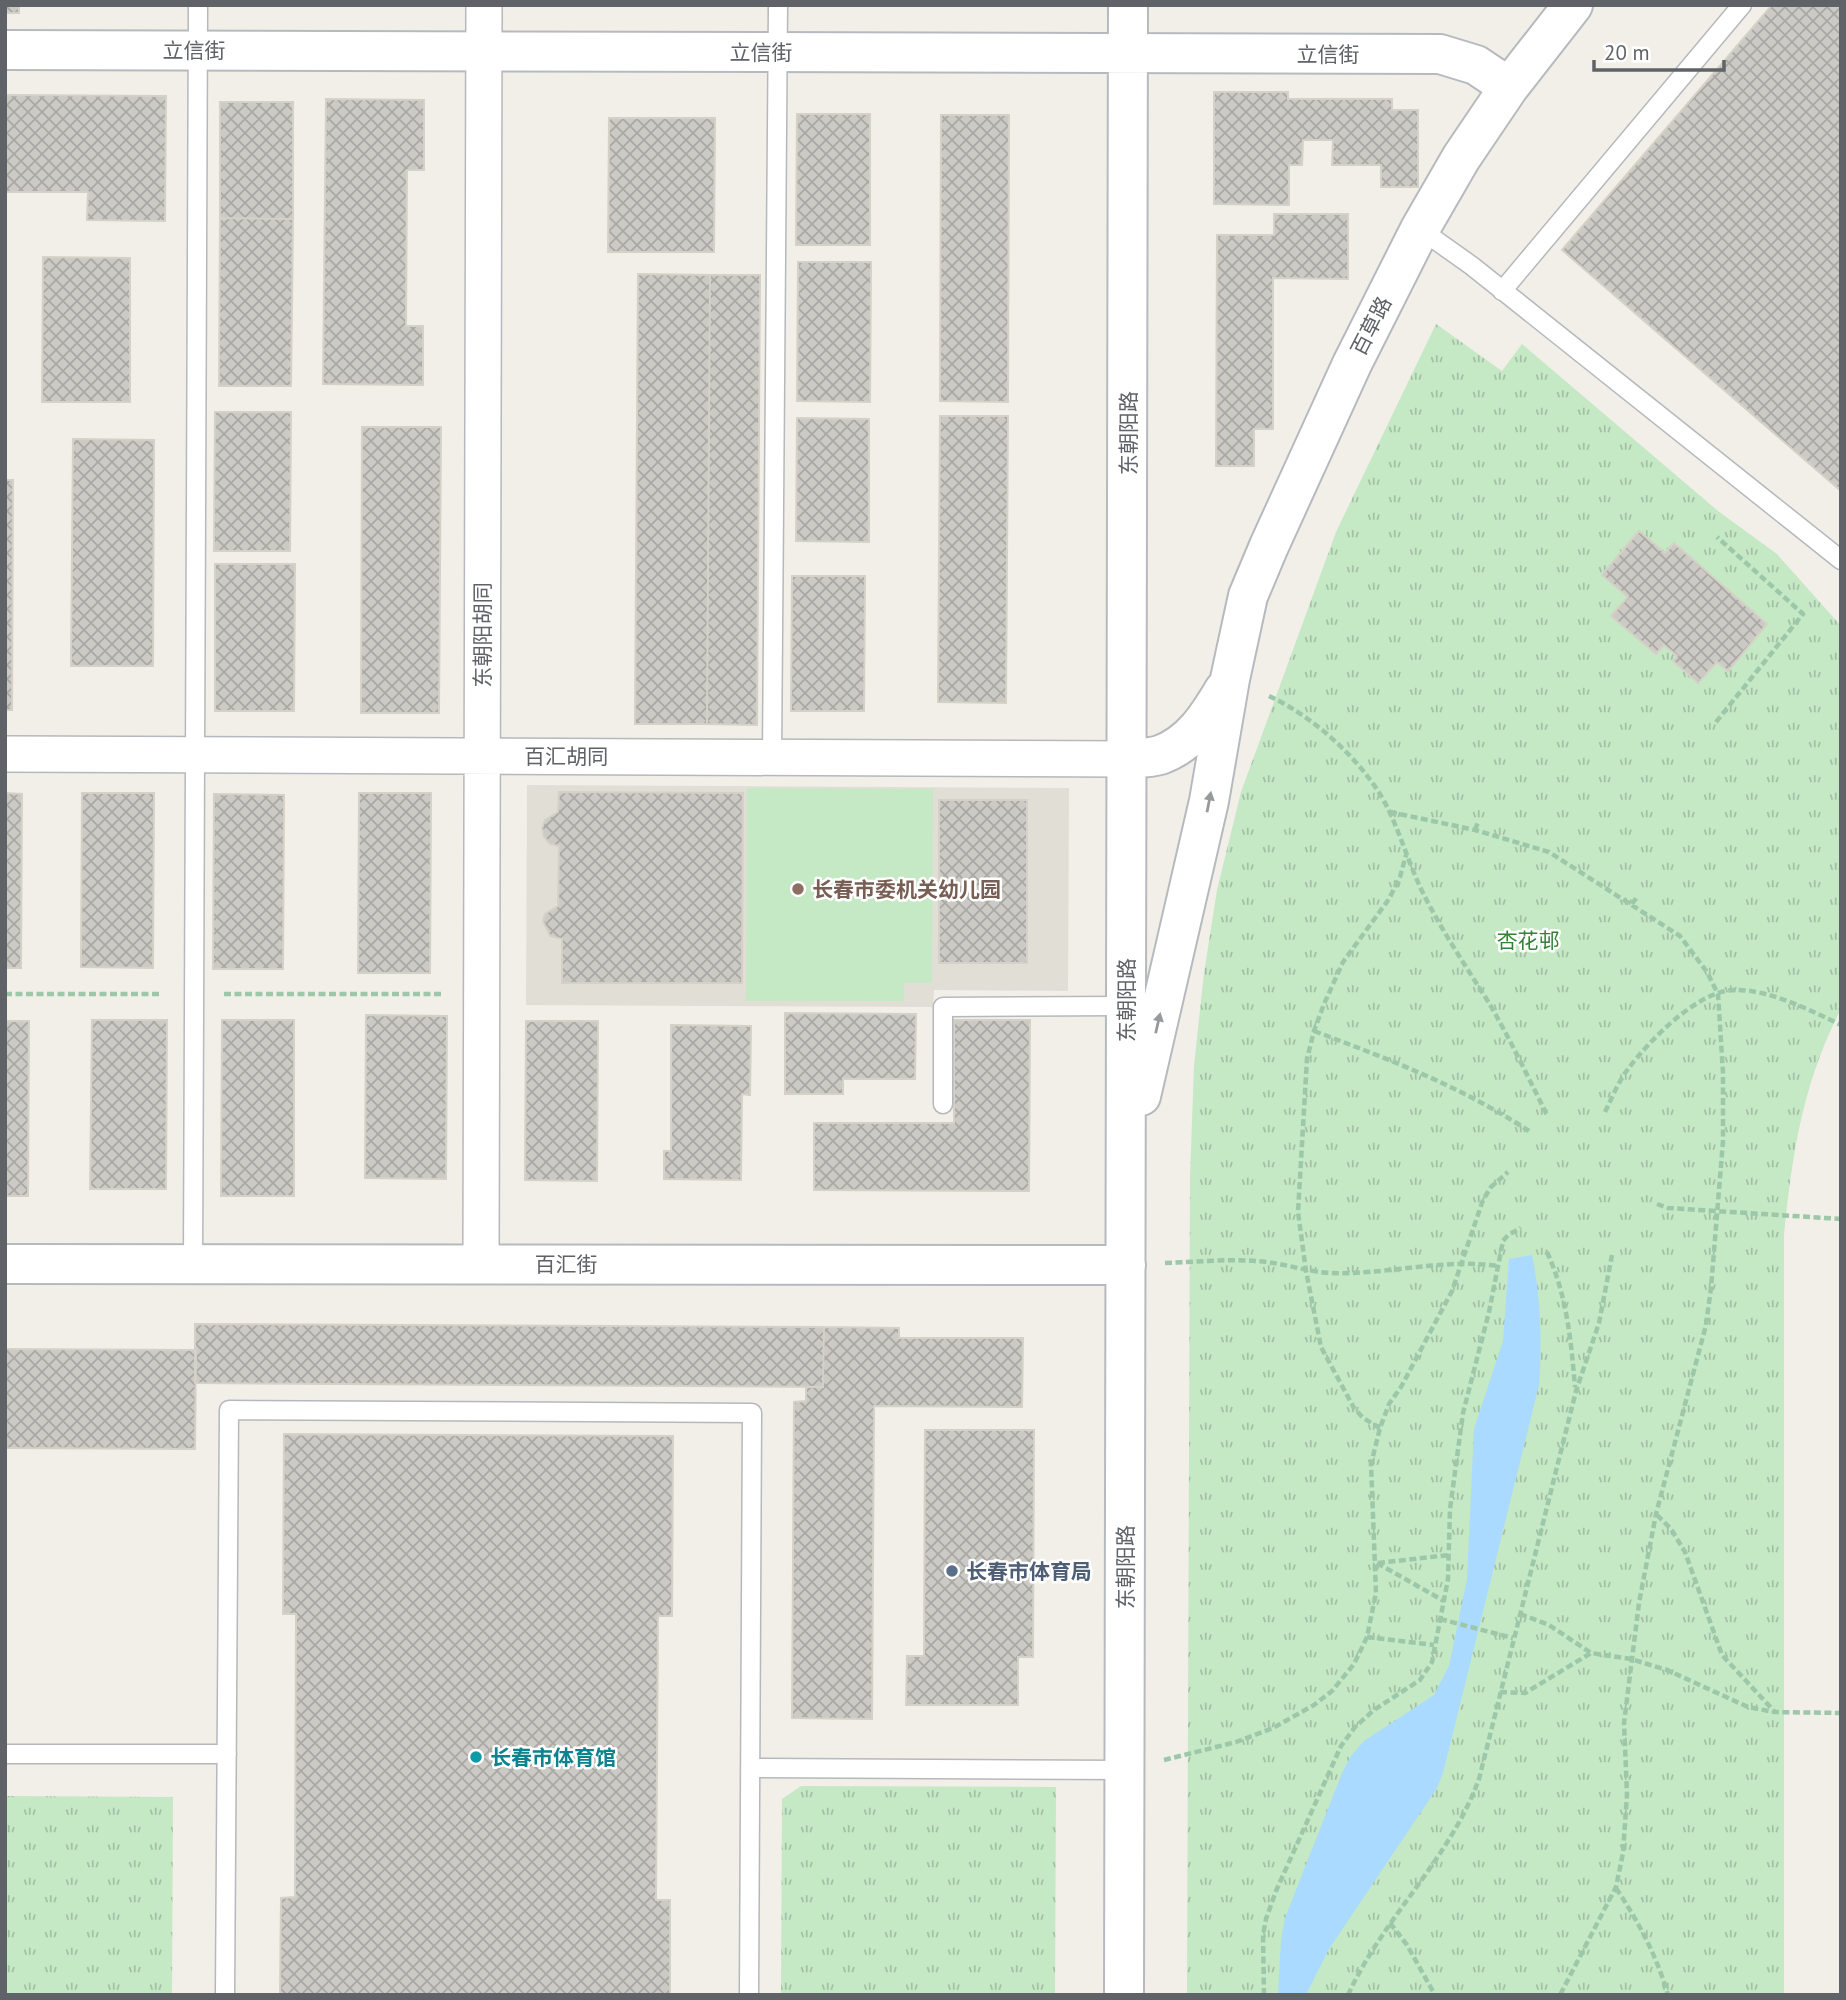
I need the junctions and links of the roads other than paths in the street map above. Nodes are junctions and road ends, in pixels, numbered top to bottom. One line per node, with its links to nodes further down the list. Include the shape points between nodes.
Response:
1 (198, 5): 8 (lane)
2 (484, 5): 9 (street, 东朝阳胡同)
3 (778, 5): 10 (lane)
4 (1128, 5): 11 (street, 东朝阳路)
5 (1573, 5): 12 (street, 百草路)
6 (1742, 5): 14 (lane)
7 (5, 50): 8 (street, 立信街)
8 (198, 50): 9 (street, 立信街); 18 (lane)
9 (484, 51): 10 (street, 立信街); 19 (street, 东朝阳胡同)
10 (778, 52): 11 (street, 立信街); 20 (lane)
11 (1128, 54): 12 (street, 立信街, via 1440,54 1476,65); 21 (street, 东朝阳路)
12 (1509, 87): 13 (street, 百草路)
13 (1420, 229): 14 (lane); 16 (street, 百草路, via 1269,546 1248,596)
14 (1502, 290): 15 (lane)
15 (1841, 559)
16 (1230, 678): 21 (street, via 1207,719 1184,742 1158,755); 24 (street, one-way to 16, via 1209,801)
17 (5, 754): 18 (street, 百汇胡同)
18 (195, 755): 19 (street, 百汇胡同); 26 (lane)
19 (482, 756): 20 (street, 百汇胡同); 27 (street, 东朝阳胡同)
20 (772, 757): 21 (street, 百汇胡同)
21 (1127, 758): 22 (street, 东朝阳路)
22 (1126, 1006): 23 (lane, via 943,1007); 24 (street, 东朝阳路)
23 (943, 1104)
24 (1126, 1162): 28 (street, 东朝阳路)
25 (5, 1264): 26 (street, 百汇街)
26 (193, 1264): 27 (street, 百汇街)
27 (481, 1264): 28 (street, 百汇街)
28 (1126, 1265): 32 (street, 东朝阳路)
29 (5, 1754): 30 (lane)
30 (227, 1755): 31 (lane, via 229,1410 752,1413); 33 (lane)
31 (750, 1768): 32 (lane); 34 (lane)
32 (1125, 1770): 35 (street, 东朝阳路)
33 (225, 1995)
34 (749, 1995)
35 (1124, 1995)

